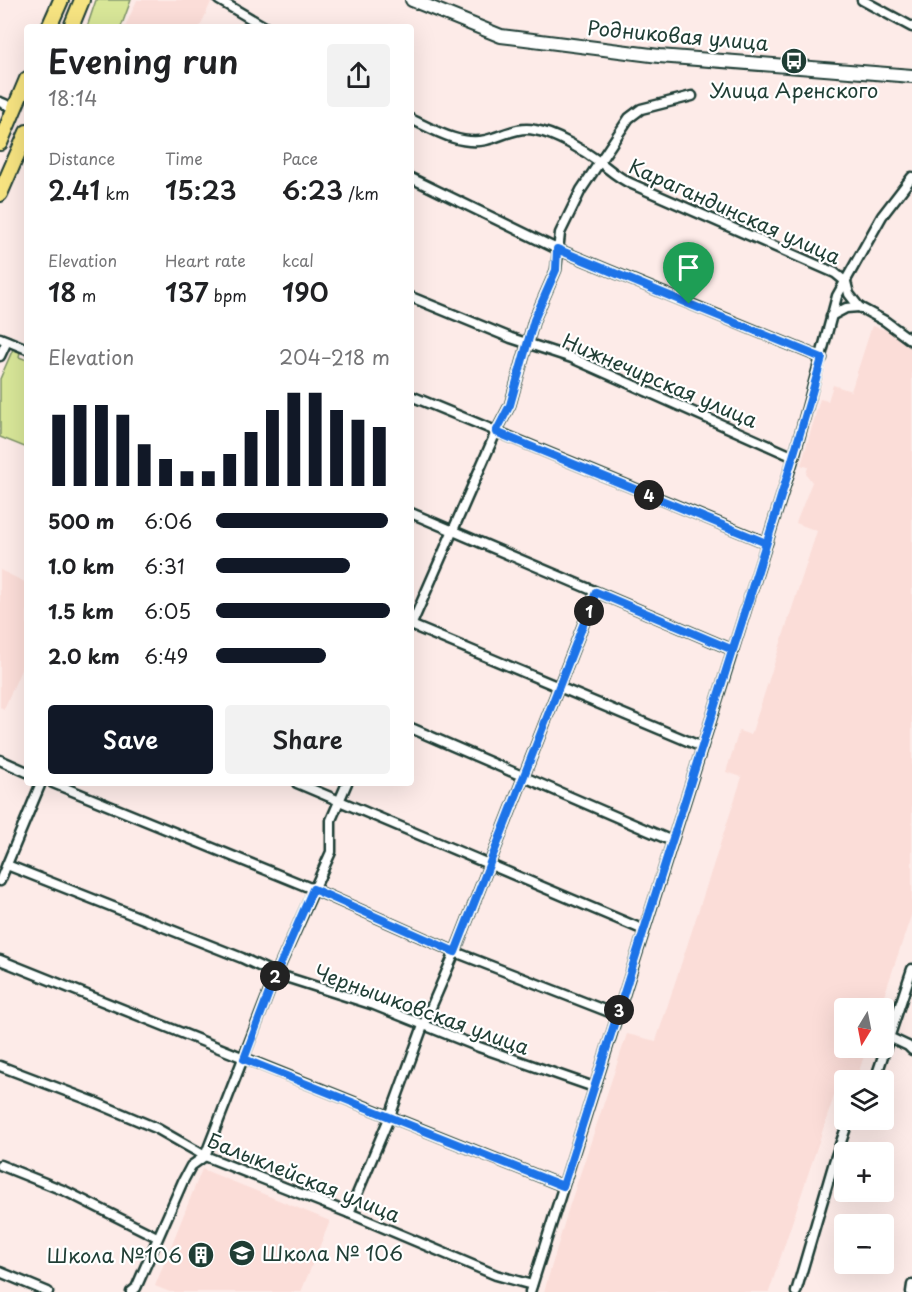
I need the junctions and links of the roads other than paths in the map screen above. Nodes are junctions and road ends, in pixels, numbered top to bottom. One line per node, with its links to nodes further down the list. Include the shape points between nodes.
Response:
1 (61, 0): 6 (highway)
2 (82, 0): 7 (highway)
3 (219, 0): 8 (street)
4 (412, 0): 10 (main road, Родниковая улица, via 501,36 659,56)
5 (862, 0): 9 (street)
6 (50, 24)
7 (72, 24)
8 (259, 24)
9 (912, 27)
10 (912, 76)
11 (24, 86): 14 (highway)
12 (692, 96): 18 (street, via 641,109 629,118)
13 (0, 102): 14 (street)
14 (14, 108): 17 (highway)
15 (414, 120): 18 (street, Карагандинская улица, via 465,141 484,141 515,130 541,131)
16 (24, 139): 21 (highway)
17 (0, 142)
18 (600, 162): 22 (street, via 572,207); 23 (street, Карагандинская улица, via 632,184 829,270)
19 (912, 177): 23 (street, via 882,216)
20 (414, 179): 22 (street)
21 (0, 194)
22 (557, 249): 29 (street, via 556,270); 32 (street)
23 (846, 282): 25 (street); 26 (street)
24 (414, 298): 29 (street, Нижнечирская улица)
25 (859, 307): 26 (street, via 846,308); 28 (street)
26 (831, 316): 32 (street)
27 (4, 340): 30 (street); 31 (street)
28 (912, 341)
29 (528, 343): 34 (street, via 510,405); 35 (street, Нижнечирская улица, via 572,358)
30 (24, 348)
31 (0, 357)
32 (822, 358): 35 (street)
33 (414, 397): 34 (street)
34 (496, 432): 37 (street); 38 (street)
35 (794, 457): 38 (street)
36 (414, 514): 37 (street)
37 (453, 531): 39 (street); 40 (street)
38 (766, 543): 42 (street)
39 (596, 592): 42 (street); 43 (street)
40 (414, 618)
41 (414, 626): 43 (street)
42 (733, 650): 45 (street)
43 (559, 688): 45 (street); 48 (street)
44 (414, 729): 48 (street)
45 (702, 747): 54 (street)
46 (0, 760): 47 (street)
47 (24, 771)
48 (522, 777): 54 (street); 55 (street)
49 (39, 786): 56 (street)
50 (59, 786): 58 (street)
51 (304, 786): 53 (street)
52 (346, 786): 53 (street)
53 (339, 801): 55 (street); 58 (street, via 331,820 331,852)
54 (672, 841): 59 (street)
55 (489, 864): 59 (street); 60 (street)
56 (7, 865): 57 (street); 63 (street, Чернышковская улица)
57 (0, 880)
58 (313, 889): 60 (street); 63 (street)
59 (644, 930): 64 (street)
60 (455, 952): 64 (street); 66 (street)
61 (0, 960): 69 (street)
62 (912, 969): 65 (street)
63 (276, 974): 66 (street, Чернышковская улица, via 374,1005); 69 (street)
64 (617, 1015): 71 (street)
65 (894, 1022)
66 (423, 1026): 71 (street, Чернышковская улица); 72 (street)
67 (894, 1039): 68 (street)
68 (912, 1050)
69 (244, 1059): 72 (street); 74 (street)
70 (0, 1066): 74 (street, Балыклейская улица, via 156,1128)
71 (594, 1087): 76 (street)
72 (390, 1116): 76 (street); 77 (street)
73 (845, 1130): 84 (street)
74 (205, 1156): 77 (street, Балыклейская улица); 78 (street, via 191,1166)
75 (0, 1165): 78 (street, via 65,1191)
76 (563, 1186): 81 (street)
77 (349, 1213): 81 (street, Балыклейская улица)
78 (157, 1237): 83 (street)
79 (0, 1272): 82 (street)
80 (912, 1285): 85 (street)
81 (531, 1288)
82 (48, 1292)
83 (131, 1292)
84 (796, 1292)
85 (911, 1292)

